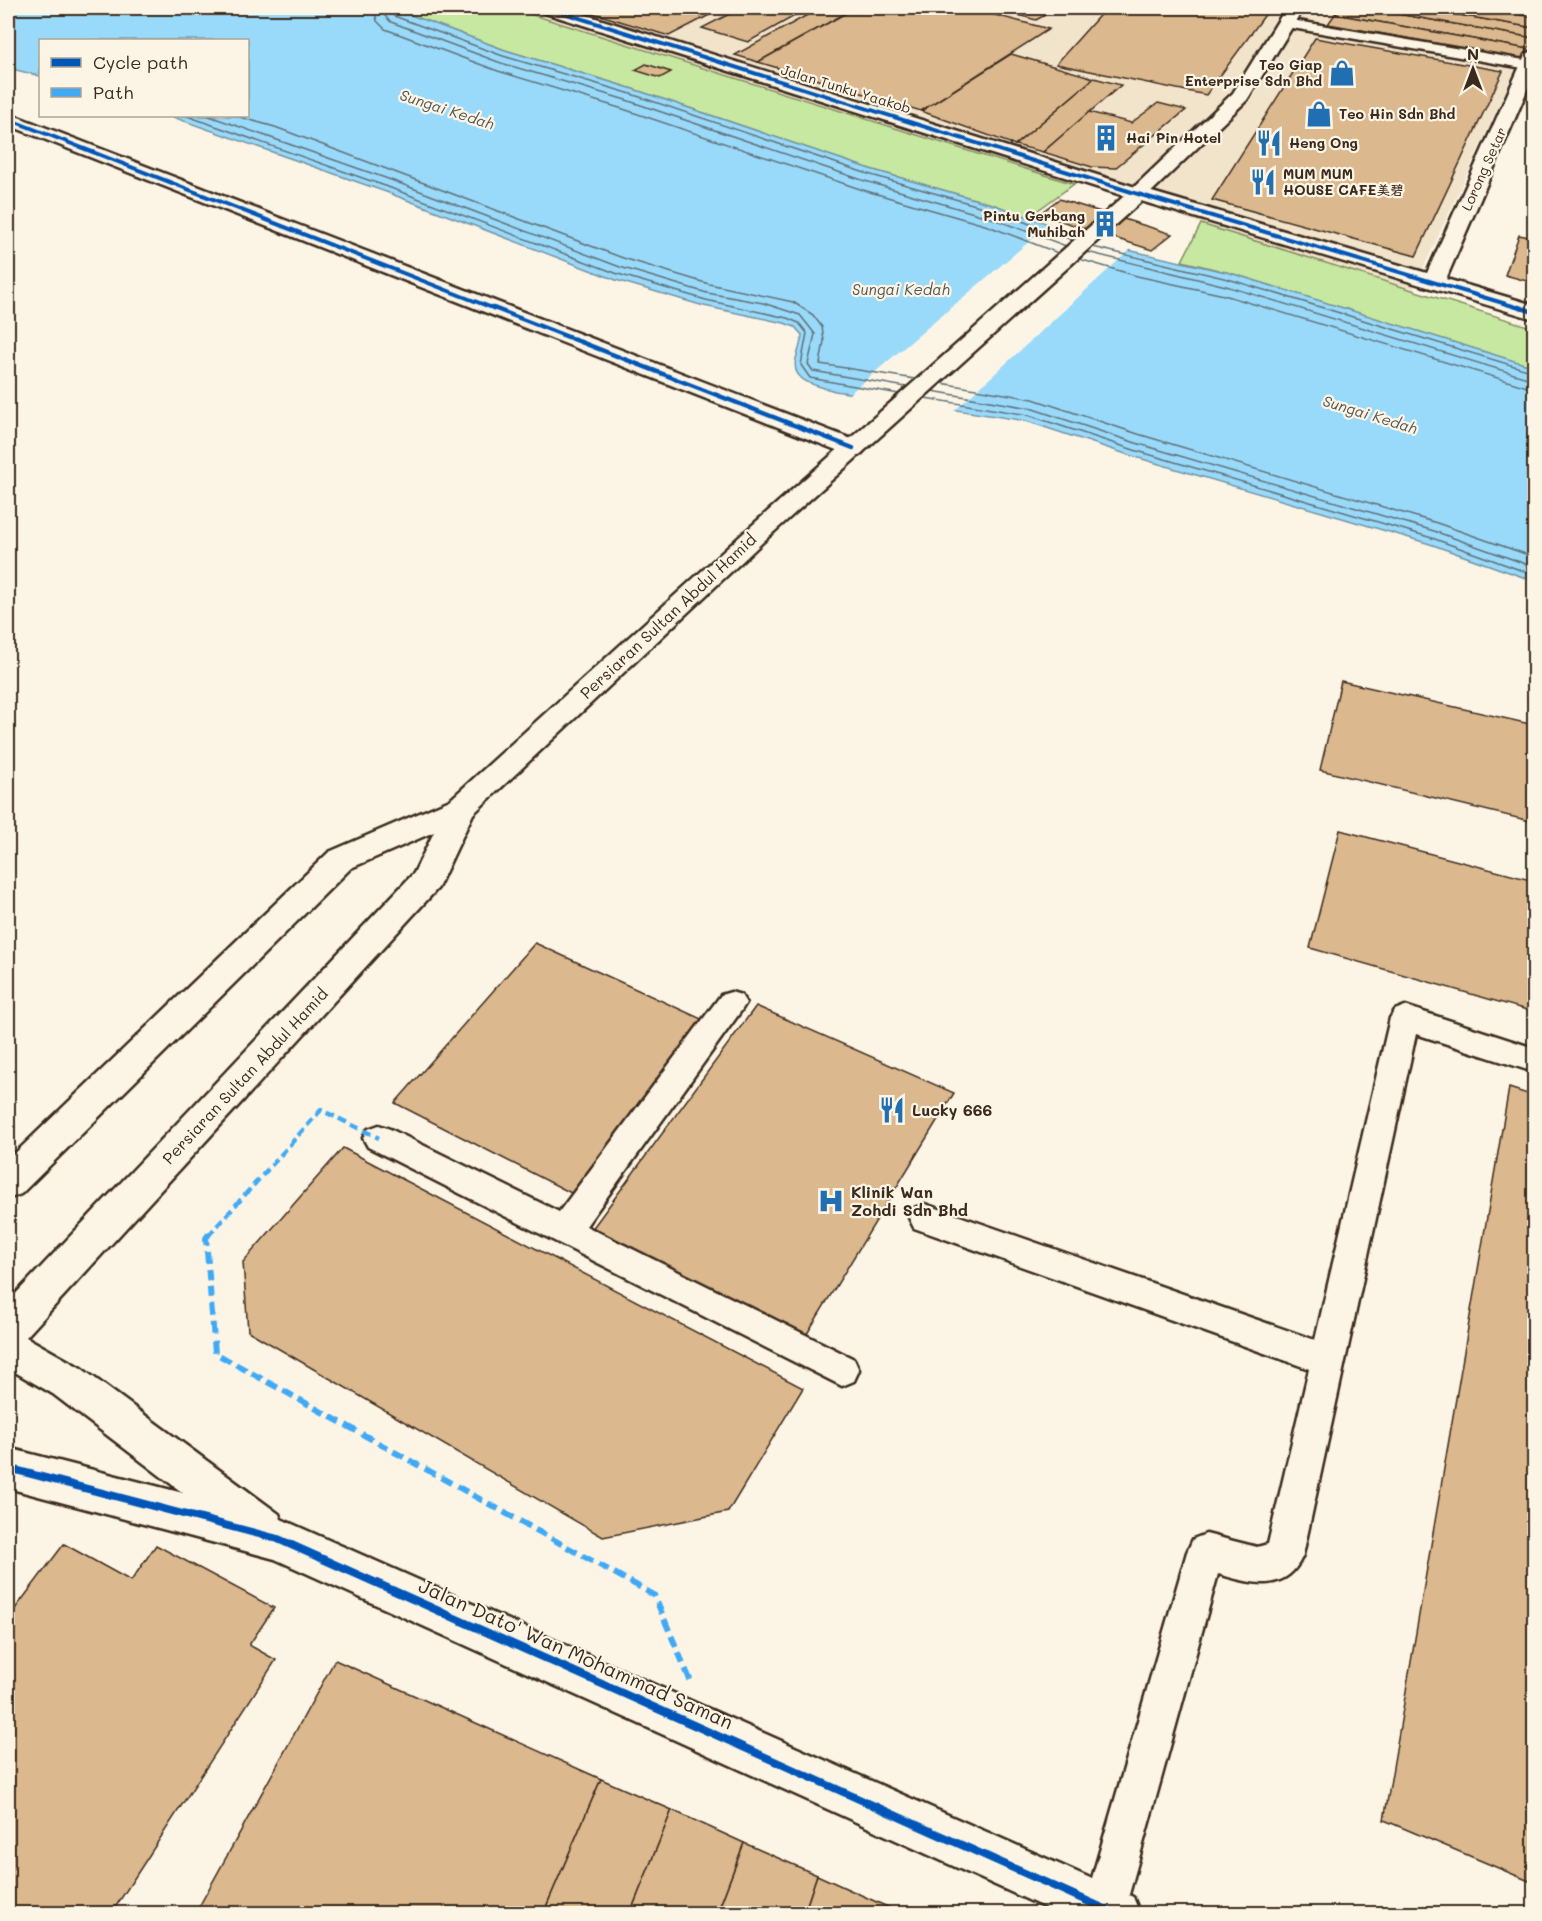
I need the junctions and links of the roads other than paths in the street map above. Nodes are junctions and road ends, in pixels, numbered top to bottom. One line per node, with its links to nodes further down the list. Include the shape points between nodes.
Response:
1 (548, 8): 7 (street, Jalan Tunku Yaakob)
2 (1291, 15): 3 (lane); 7 (street, Persiaran Sultan Abdul Hamid, via 1240,96)
3 (1532, 60): 8 (street, Lorong Setar)
4 (8, 119): 5 (street)
5 (30, 128): 6 (street); 10 (street)
6 (8, 141)
7 (1138, 194): 8 (street, Jalan Tunku Yaakob); 10 (street, Persiaran Sultan Abdul Hamid)
8 (1433, 283): 9 (street, Jalan Tunku Yaakob)
9 (1534, 312)
10 (853, 448): 11 (street, Persiaran Sultan Abdul Hamid)
11 (461, 808): 15 (street, Persiaran Sultan Abdul Hamid, via 340,860); 18 (street, Persiaran Sultan Abdul Hamid, via 428,880)
12 (731, 1003): 17 (lane)
13 (1534, 1060): 20 (lane, via 1405,1018)
14 (379, 1138): 17 (lane)
15 (8, 1183)
16 (925, 1218): 20 (lane)
17 (564, 1231): 21 (lane)
18 (8, 1329)
19 (8, 1347): 23 (street, Jalan Dato' Wan Mohammad Saman, via 67,1381)
20 (1328, 1360): 24 (lane, via 1284,1555 1272,1564 1257,1566 1206,1552)
21 (842, 1370)
22 (8, 1468): 23 (street, Jalan Dato' Wan Mohammad Saman)
23 (278, 1539): 24 (street, Jalan Dato' Wan Mohammad Saman)
24 (1110, 1911)

